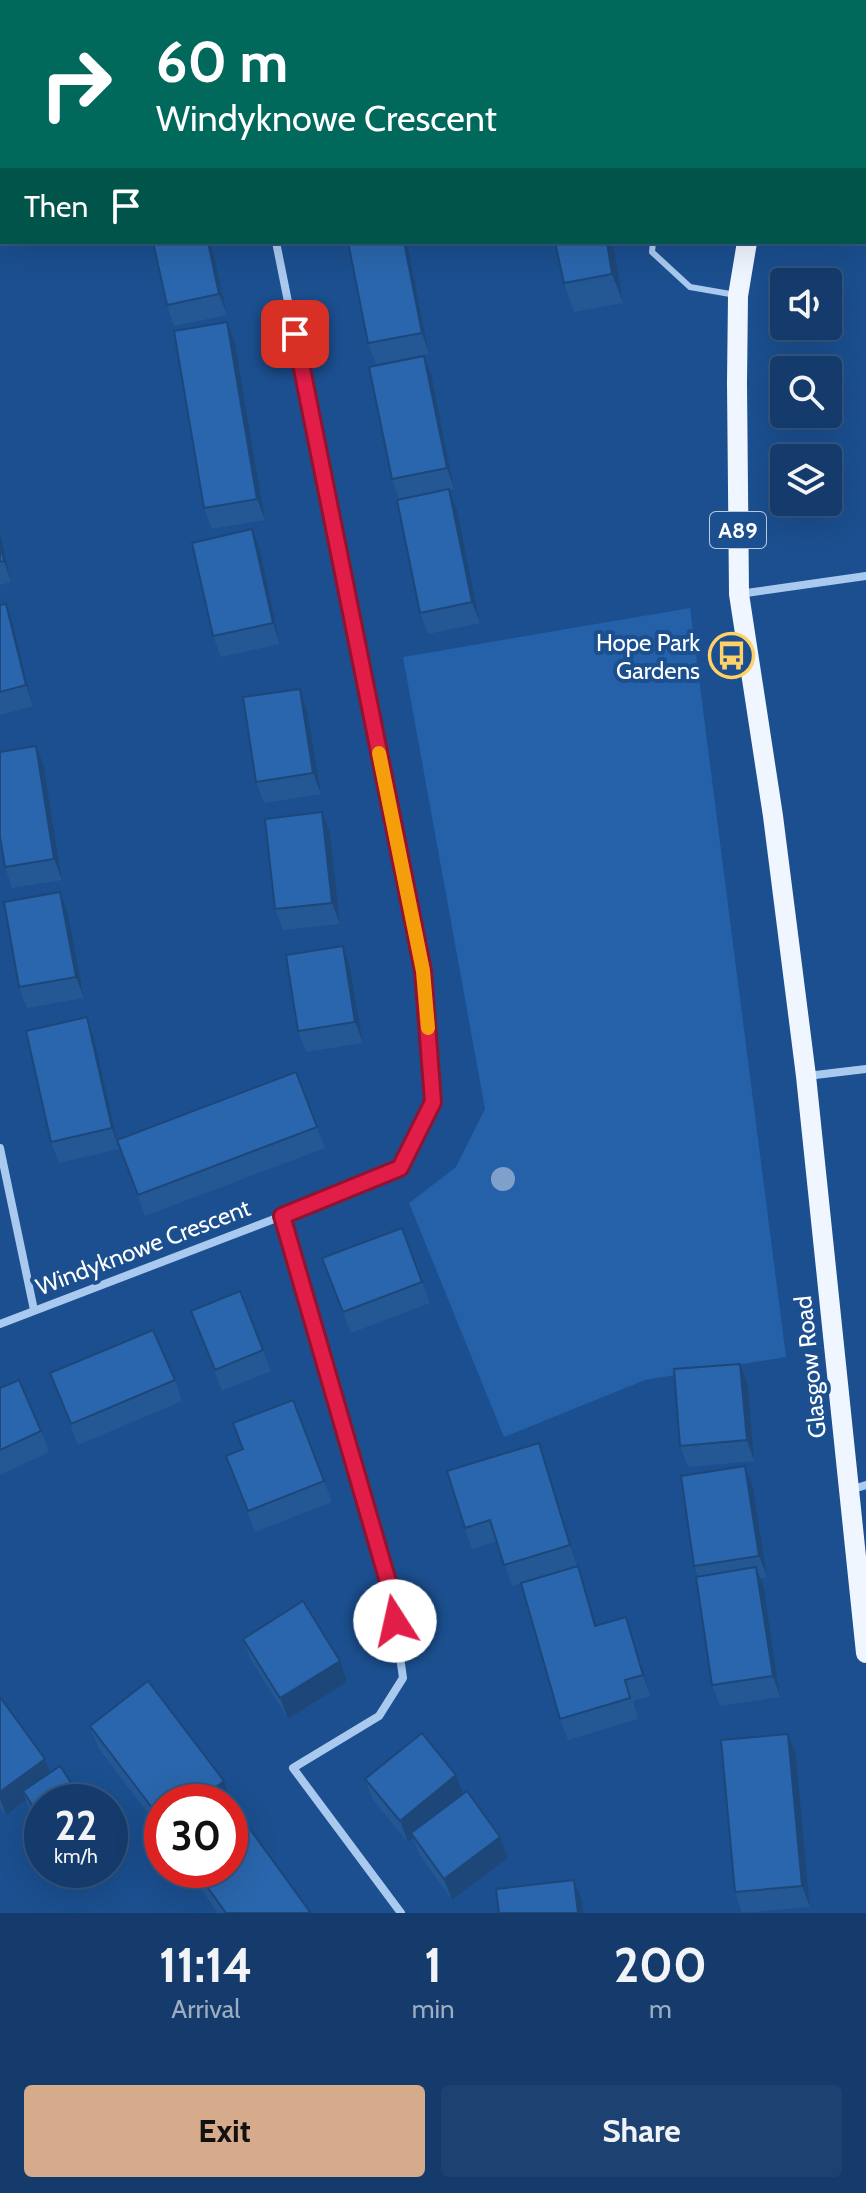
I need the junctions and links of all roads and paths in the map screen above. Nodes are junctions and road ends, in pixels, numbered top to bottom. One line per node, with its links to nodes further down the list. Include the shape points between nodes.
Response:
1 (276, 244): 10 (street, Windyknowe Crescent, via 423,971 433,1102 400,1168)
2 (653, 244): 4 (lane, via 652,252 690,287)
3 (747, 244): 4 (main road, A89)
4 (738, 296): 6 (main road, A89)
5 (866, 576): 6 (street)
6 (739, 594): 8 (main road, A89)
7 (866, 1069): 8 (street)
8 (806, 1076): 13 (main road, Glasgow Road / A89)
9 (0, 1148): 11 (street)
10 (282, 1216): 11 (street, Windyknowe Crescent); 15 (street, via 391,1592 403,1678 379,1716 293,1768)
11 (34, 1310): 12 (street, Windyknowe Crescent)
12 (0, 1324)
13 (858, 1488): 14 (main road, Glasgow Road / A89)
14 (866, 1653)
15 (401, 1913)

